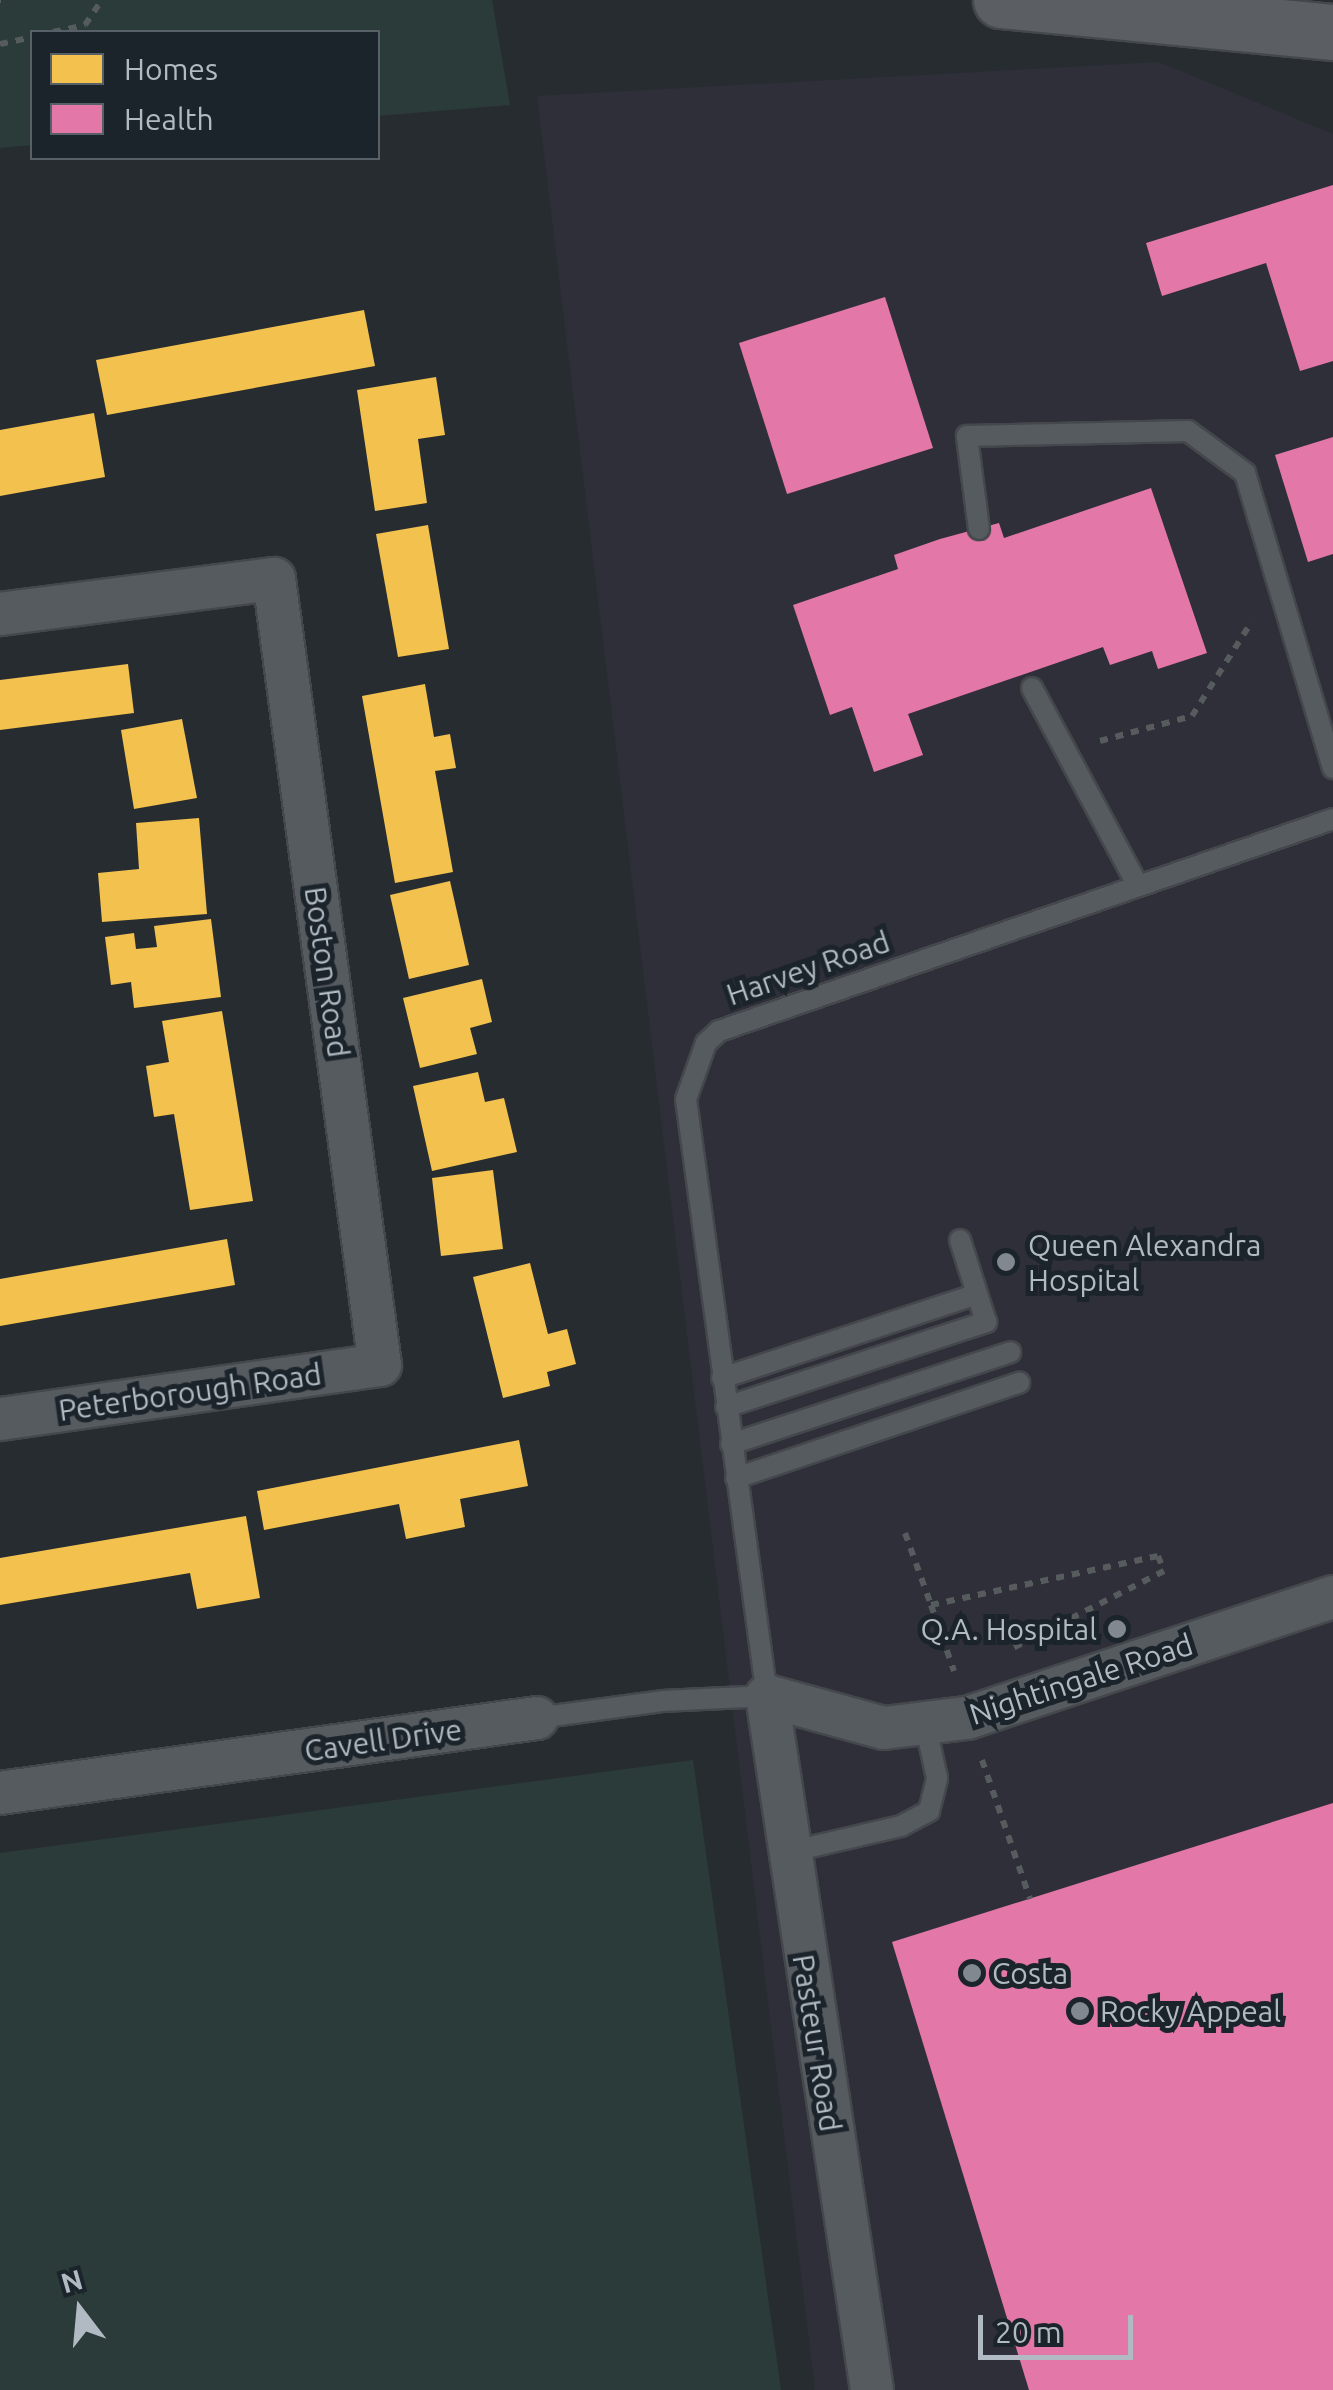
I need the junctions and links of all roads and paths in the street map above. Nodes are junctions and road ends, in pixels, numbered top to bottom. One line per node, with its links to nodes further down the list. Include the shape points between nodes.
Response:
1 (102, 0): 3 (path, via 86,26)
2 (1001, 0): 4 (main road)
3 (63, 30)
4 (1333, 32)
5 (30, 37): 6 (path)
6 (0, 44)
7 (978, 529): 8 (lane, via 967,436 1188,431 1245,473)
8 (1277, 583): 11 (path, via 1192,716); 12 (lane)
9 (0, 614): 18 (street, Boston Road, via 274,578)
10 (1032, 688): 11 (lane)
11 (1065, 751): 14 (lane)
12 (1333, 768)
13 (1333, 818): 14 (lane, Harvey Road)
14 (1136, 884): 19 (lane, Harvey Road, via 719,1031 706,1043 686,1099)
15 (960, 1240): 16 (lane)
16 (978, 1294): 19 (lane); 21 (lane, via 986,1322)
17 (1010, 1352): 23 (lane)
18 (380, 1366): 22 (street, Peterborough Road)
19 (722, 1378): 21 (lane, Harvey Road)
20 (1019, 1383): 24 (lane)
21 (726, 1408): 23 (lane, Harvey Road)
22 (0, 1418)
23 (731, 1444): 24 (lane, Harvey Road)
24 (736, 1478): 28 (lane, Harvey Road)
25 (1333, 1598): 30 (street, Nightingale Road, via 968,1718)
26 (930, 1605): 27 (path)
27 (956, 1677)
28 (766, 1696): 29 (lane, Cavell Drive); 30 (street, Nightingale Road, via 884,1728); 32 (street, Pasteur Road)
29 (537, 1718): 31 (street, Cavell Drive)
30 (925, 1723): 32 (lane, via 938,1778 930,1812 900,1826)
31 (0, 1793)
32 (788, 1852): 33 (street, Pasteur Road)
33 (872, 2390)

